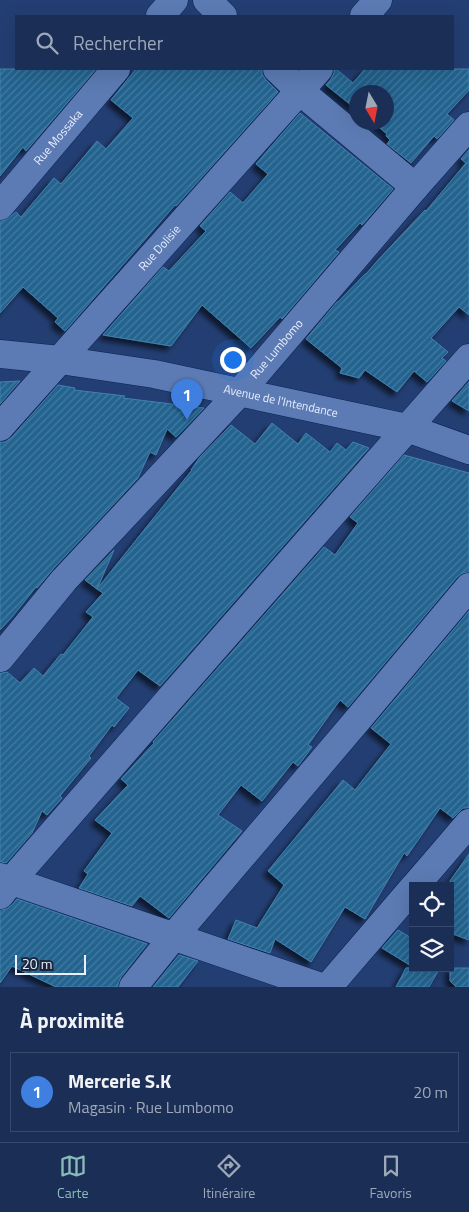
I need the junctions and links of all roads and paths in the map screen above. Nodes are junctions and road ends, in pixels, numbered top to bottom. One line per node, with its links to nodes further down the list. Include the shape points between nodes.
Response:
1 (174, 0): 4 (street)
2 (207, 0): 5 (street)
3 (378, 0): 6 (street)
4 (161, 15)
5 (222, 15)
6 (365, 15)
7 (115, 70): 13 (street, Rue Mossaka)
8 (278, 70): 10 (street)
9 (318, 70): 10 (street, Rue Dolisie)
10 (300, 91): 12 (street); 16 (street, Rue Dolisie)
11 (469, 126): 12 (street, Rue Lumbomo)
12 (415, 187): 17 (street, Rue Lumbomo)
13 (0, 206)
14 (0, 354): 16 (street, Avenue de l'Intendance)
15 (469, 358): 19 (street)
16 (60, 360): 17 (street, Avenue de l'Intendance, via 154,374); 18 (street, Rue Dolisie)
17 (240, 392): 19 (street, Avenue de l'Intendance); 22 (street, Rue Lumbomo, via 64,580)
18 (0, 427)
19 (407, 428): 20 (street, Avenue de l'Intendance); 25 (street)
20 (469, 450)
21 (469, 587): 27 (street)
22 (0, 658)
23 (469, 823): 24 (street)
24 (418, 882)
25 (4, 884): 27 (street)
26 (409, 893): 30 (street)
27 (174, 936): 28 (street); 29 (street)
28 (133, 987)
29 (321, 987)
30 (328, 987)

